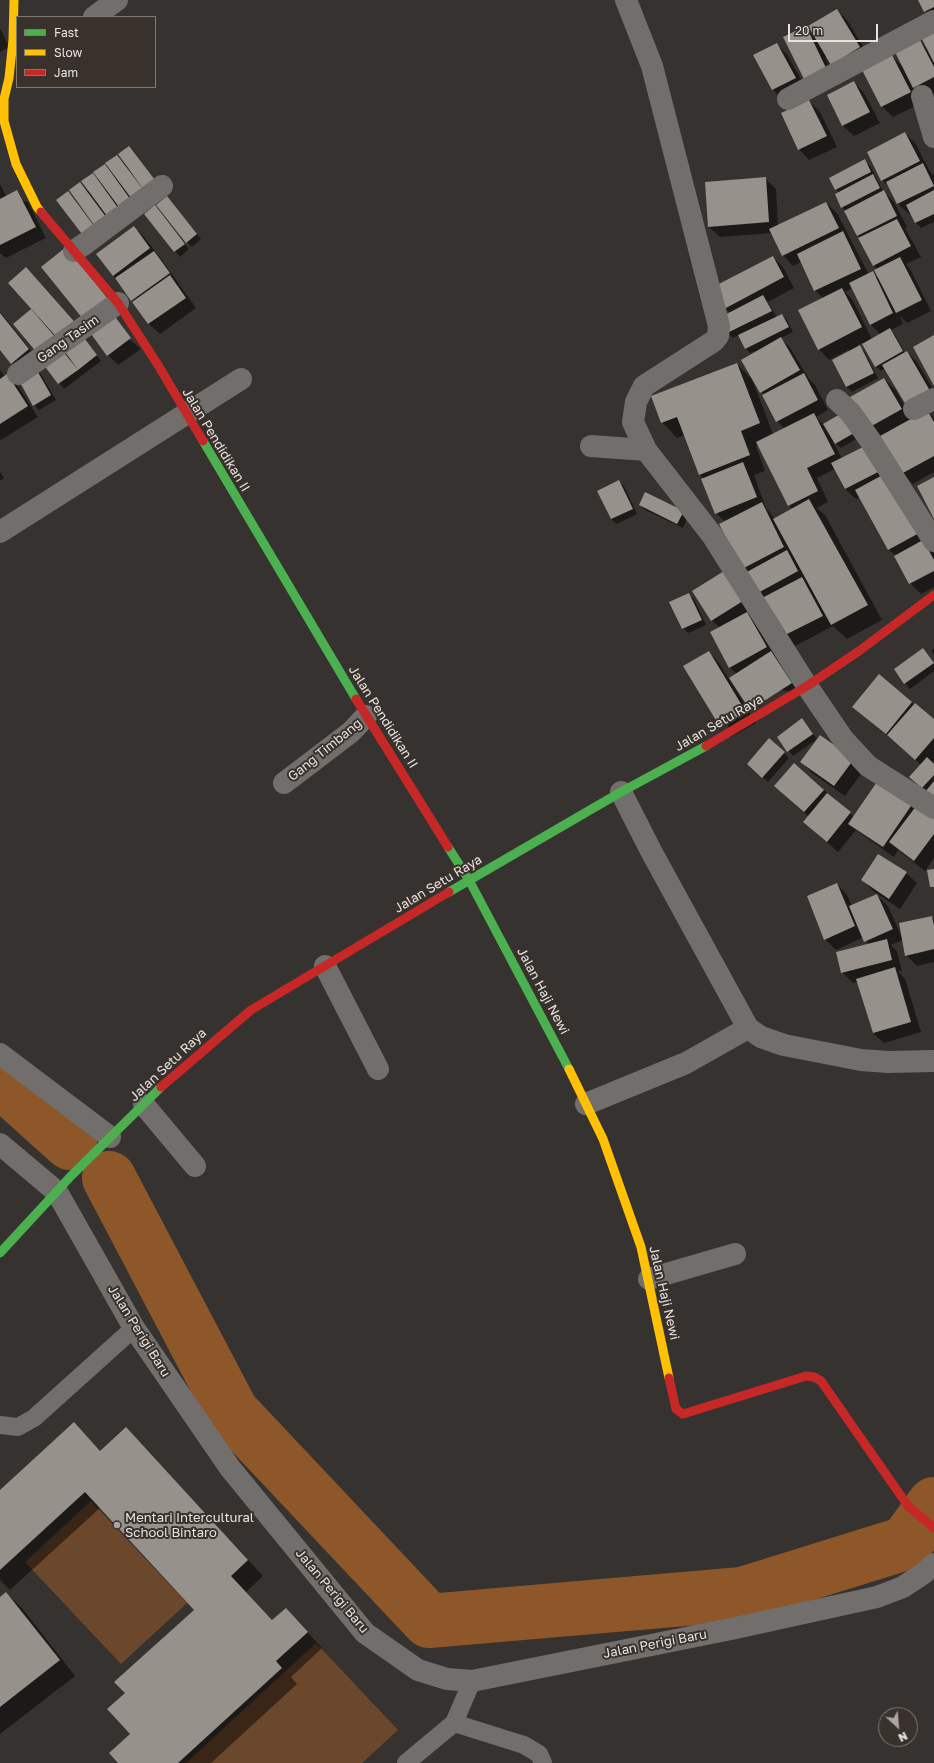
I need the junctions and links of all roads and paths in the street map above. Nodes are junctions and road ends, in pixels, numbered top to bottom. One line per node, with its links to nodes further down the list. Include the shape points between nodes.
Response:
1 (14, 0): 6 (street, Jalan Pendidikan II)
2 (117, 0): 4 (street)
3 (626, 0): 20 (street, via 652,66 719,326 718,336 714,341 644,386 636,402 633,422)
4 (95, 16)
5 (934, 21): 8 (street)
6 (13, 75): 11 (street, Jalan Pendidikan II, via 4,100 4,121 16,164 37,207)
7 (922, 96): 9 (street)
8 (788, 99)
9 (934, 137)
10 (162, 186): 11 (street)
11 (74, 251): 12 (street, Jalan Pendidikan II)
12 (118, 303): 13 (street, Gang Tasim); 18 (street, Jalan Pendidikan II)
13 (18, 374)
14 (241, 379): 18 (street)
15 (934, 399): 17 (street)
16 (837, 400): 22 (street, via 850,412 870,440)
17 (914, 409)
18 (186, 415): 21 (street); 25 (street, Jalan Pendidikan II)
19 (591, 446): 20 (street)
20 (646, 450): 24 (street, via 712,535)
21 (0, 532)
22 (934, 541)
23 (934, 594): 24 (street, Jalan Setu Raya, via 859,651)
24 (807, 686): 27 (street, Jalan Setu Raya, via 712,743); 28 (street, via 843,739 868,766)
25 (366, 716): 26 (street, Gang Timbang, via 351,732); 29 (street, Jalan Pendidikan II)
26 (284, 782)
27 (621, 792): 29 (street, Jalan Setu Raya); 31 (street)
28 (934, 808)
29 (469, 880): 30 (street, Jalan Setu Raya); 35 (street, Jalan Haji Newi)
30 (325, 966): 34 (street); 36 (street, Jalan Setu Raya, via 251,1010 171,1077)
31 (748, 1028): 33 (street, via 761,1037 784,1045 861,1060); 35 (street, via 686,1063)
32 (0, 1054): 37 (street)
33 (934, 1061)
34 (378, 1069)
35 (586, 1104): 43 (street, Jalan Haji Newi, via 603,1139 641,1247)
36 (144, 1105): 37 (street, Jalan Setu Raya); 39 (street)
37 (104, 1143): 40 (street, Jalan Setu Raya)
38 (0, 1144): 40 (street)
39 (195, 1166)
40 (64, 1184): 41 (street, Jalan Setu Raya); 44 (street, Jalan Perigi Baru)
41 (0, 1253)
42 (735, 1254): 43 (street)
43 (649, 1280): 46 (street, Jalan Haji Newi, via 676,1409 680,1413 689,1413 806,1376 814,1377 821,1381 908,1506)
44 (134, 1328): 45 (lane, via 34,1418 18,1427); 48 (street, Jalan Perigi Baru, via 230,1468 364,1633 418,1670 447,1679)
45 (0, 1425)
46 (934, 1528)
47 (934, 1564): 48 (street, Jalan Perigi Baru, via 903,1587 877,1597)
48 (472, 1681): 49 (lane)
49 (454, 1723): 50 (lane); 51 (lane, via 524,1745 539,1754)
50 (406, 1763)
51 (543, 1763)

